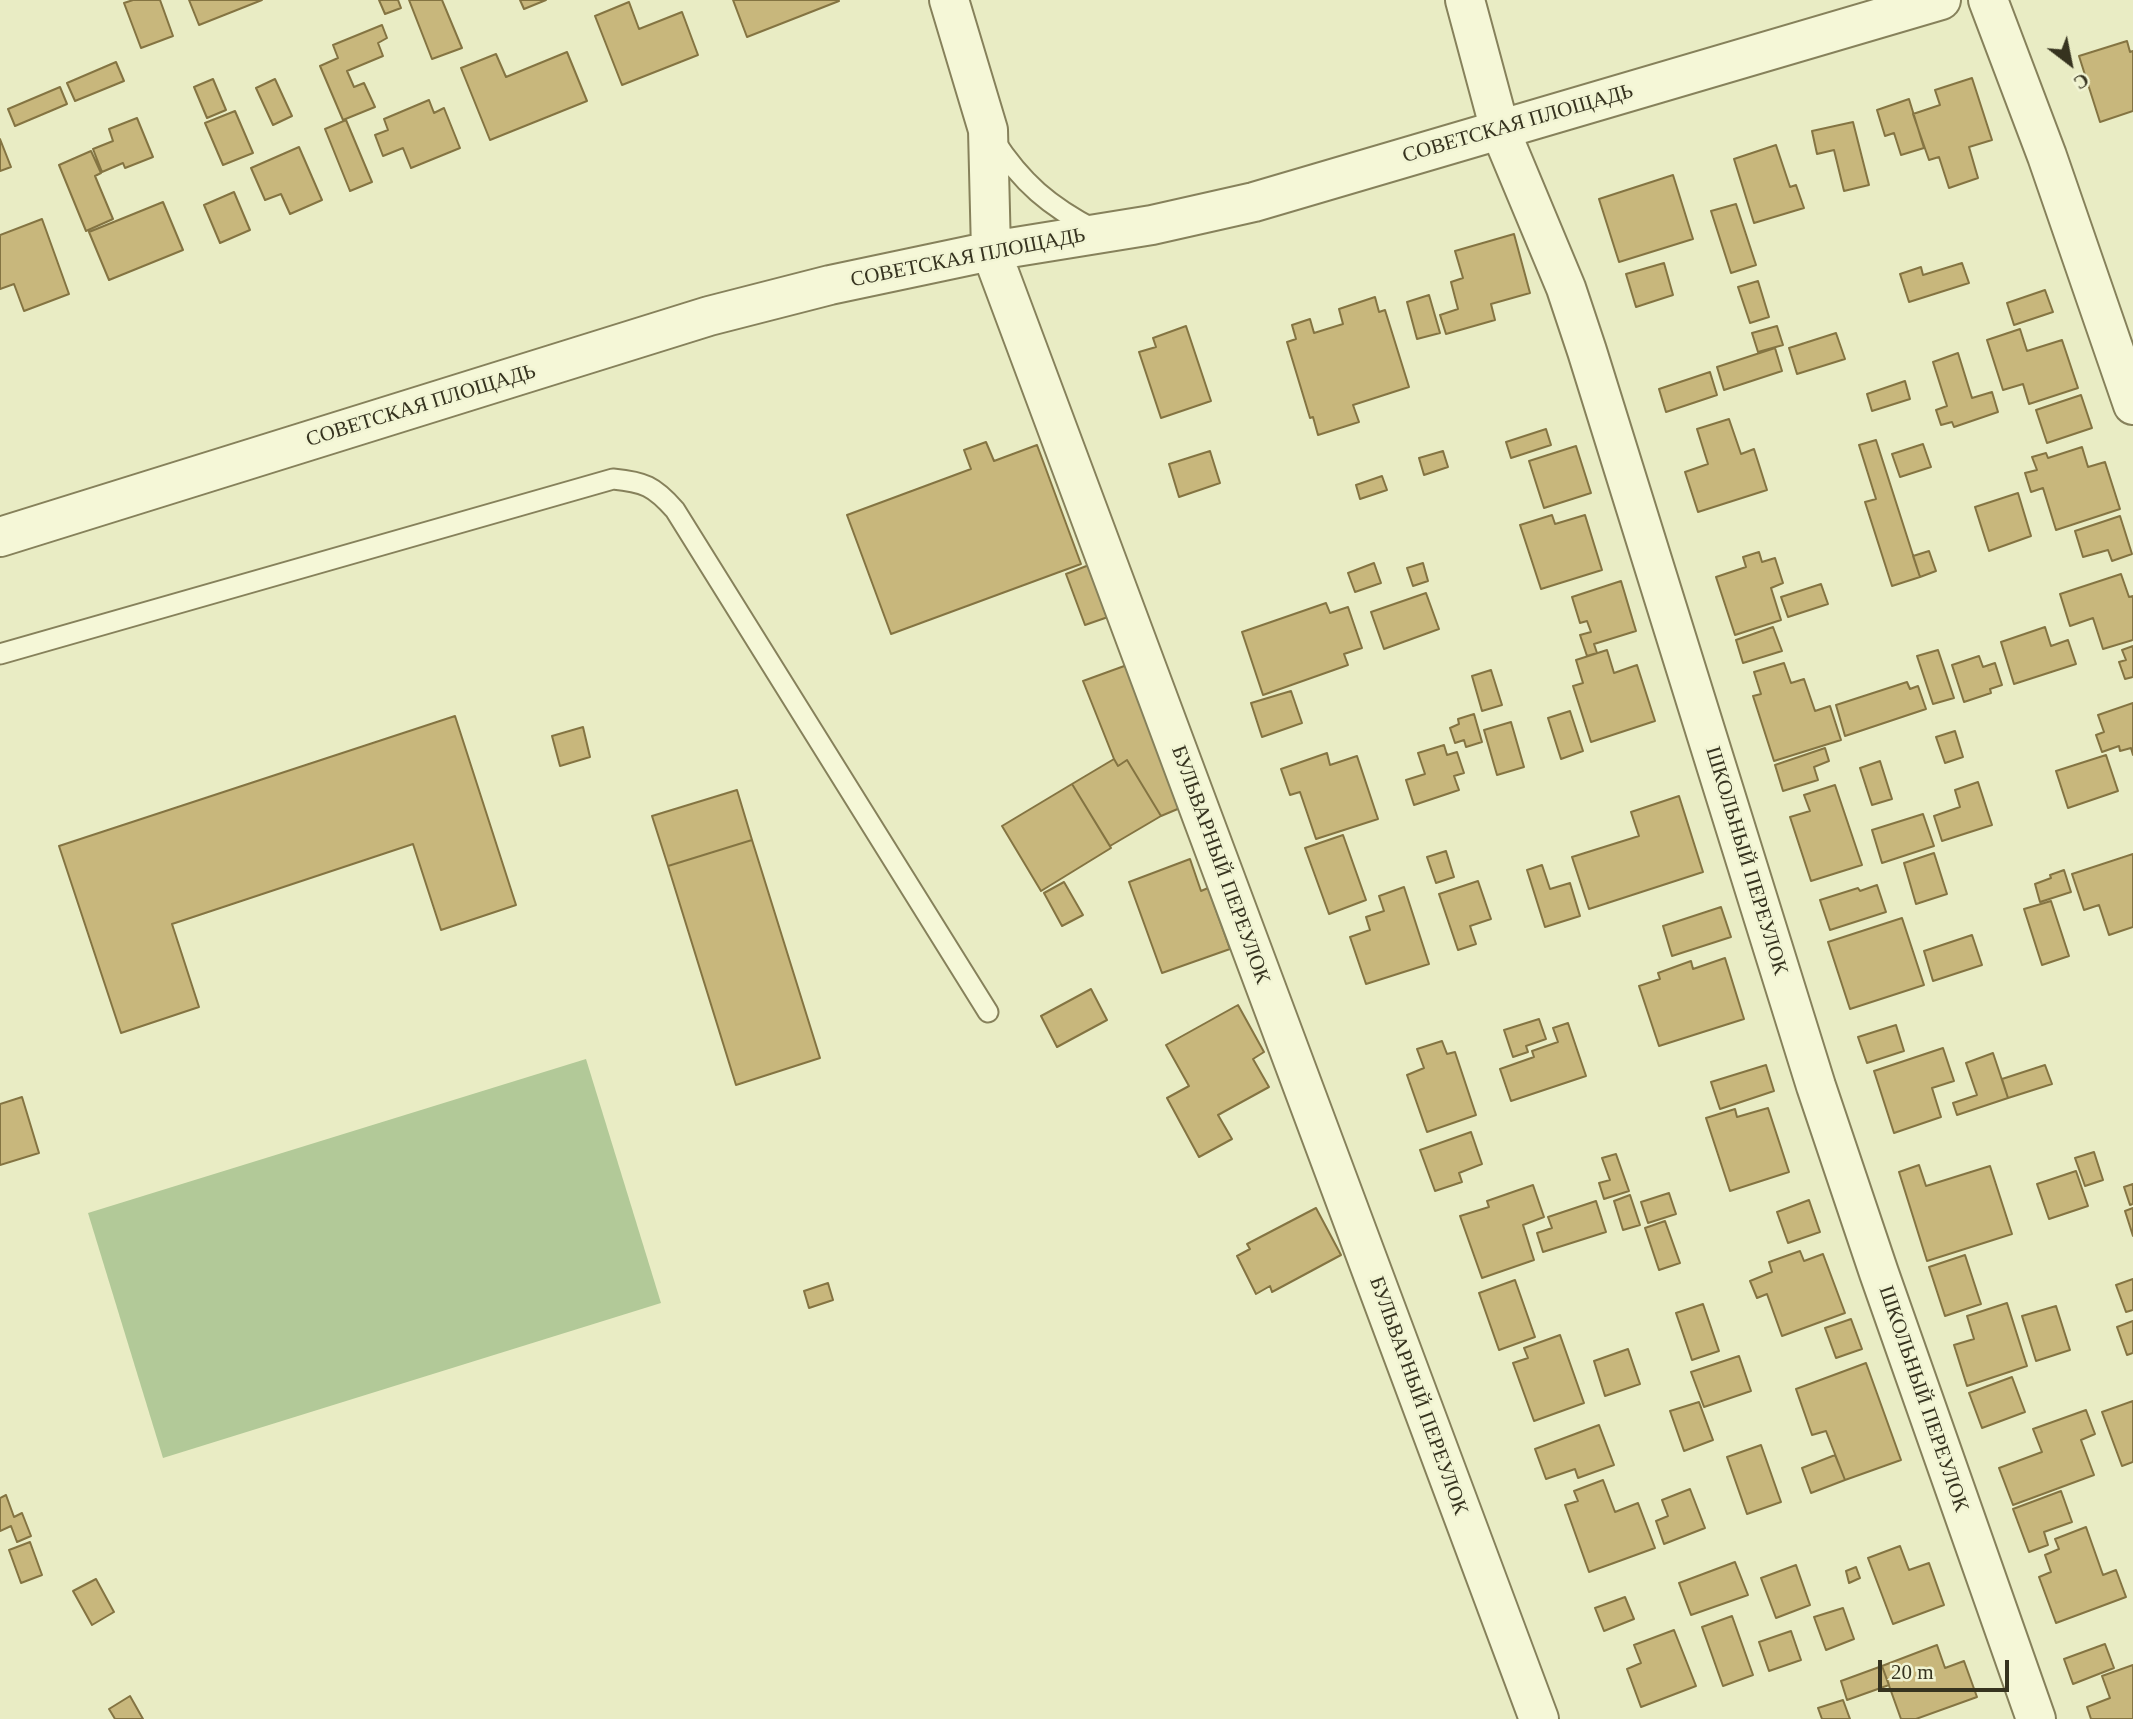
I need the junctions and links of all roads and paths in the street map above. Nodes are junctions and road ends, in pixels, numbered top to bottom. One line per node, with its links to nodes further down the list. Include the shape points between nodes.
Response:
1 (948, 0): 5 (street, БУЛЬВАРНЫЙ ПЕРЕУЛОК)
2 (1465, 0): 6 (street, ШКОЛЬНЫЙ ПЕРЕУЛОК)
3 (1941, 0): 6 (street, СОВЕТСКАЯ ПЛОЩАДЬ)
4 (1988, 0): 9 (street)
5 (988, 130): 7 (lane, via 1033,190); 8 (street, БУЛЬВАРНЫЙ ПЕРЕУЛОК)
6 (1500, 130): 7 (street, СОВЕТСКАЯ ПЛОЩАДЬ, via 1254,202); 14 (street, ШКОЛЬНЫЙ ПЕРЕУЛОК, via 1570,300 1816,1086)
7 (1101, 233): 8 (street, СОВЕТСКАЯ ПЛОЩАДЬ)
8 (991, 251): 10 (street, СОВЕТСКАЯ ПЛОЩАДЬ, via 709,316); 13 (street, БУЛЬВАРНЫЙ ПЕРЕУЛОК)
9 (2133, 405)
10 (0, 537)
11 (0, 654): 12 (lane, via 613,479 641,482 660,492 676,510)
12 (988, 1012)
13 (1539, 1719)
14 (2036, 1719)

